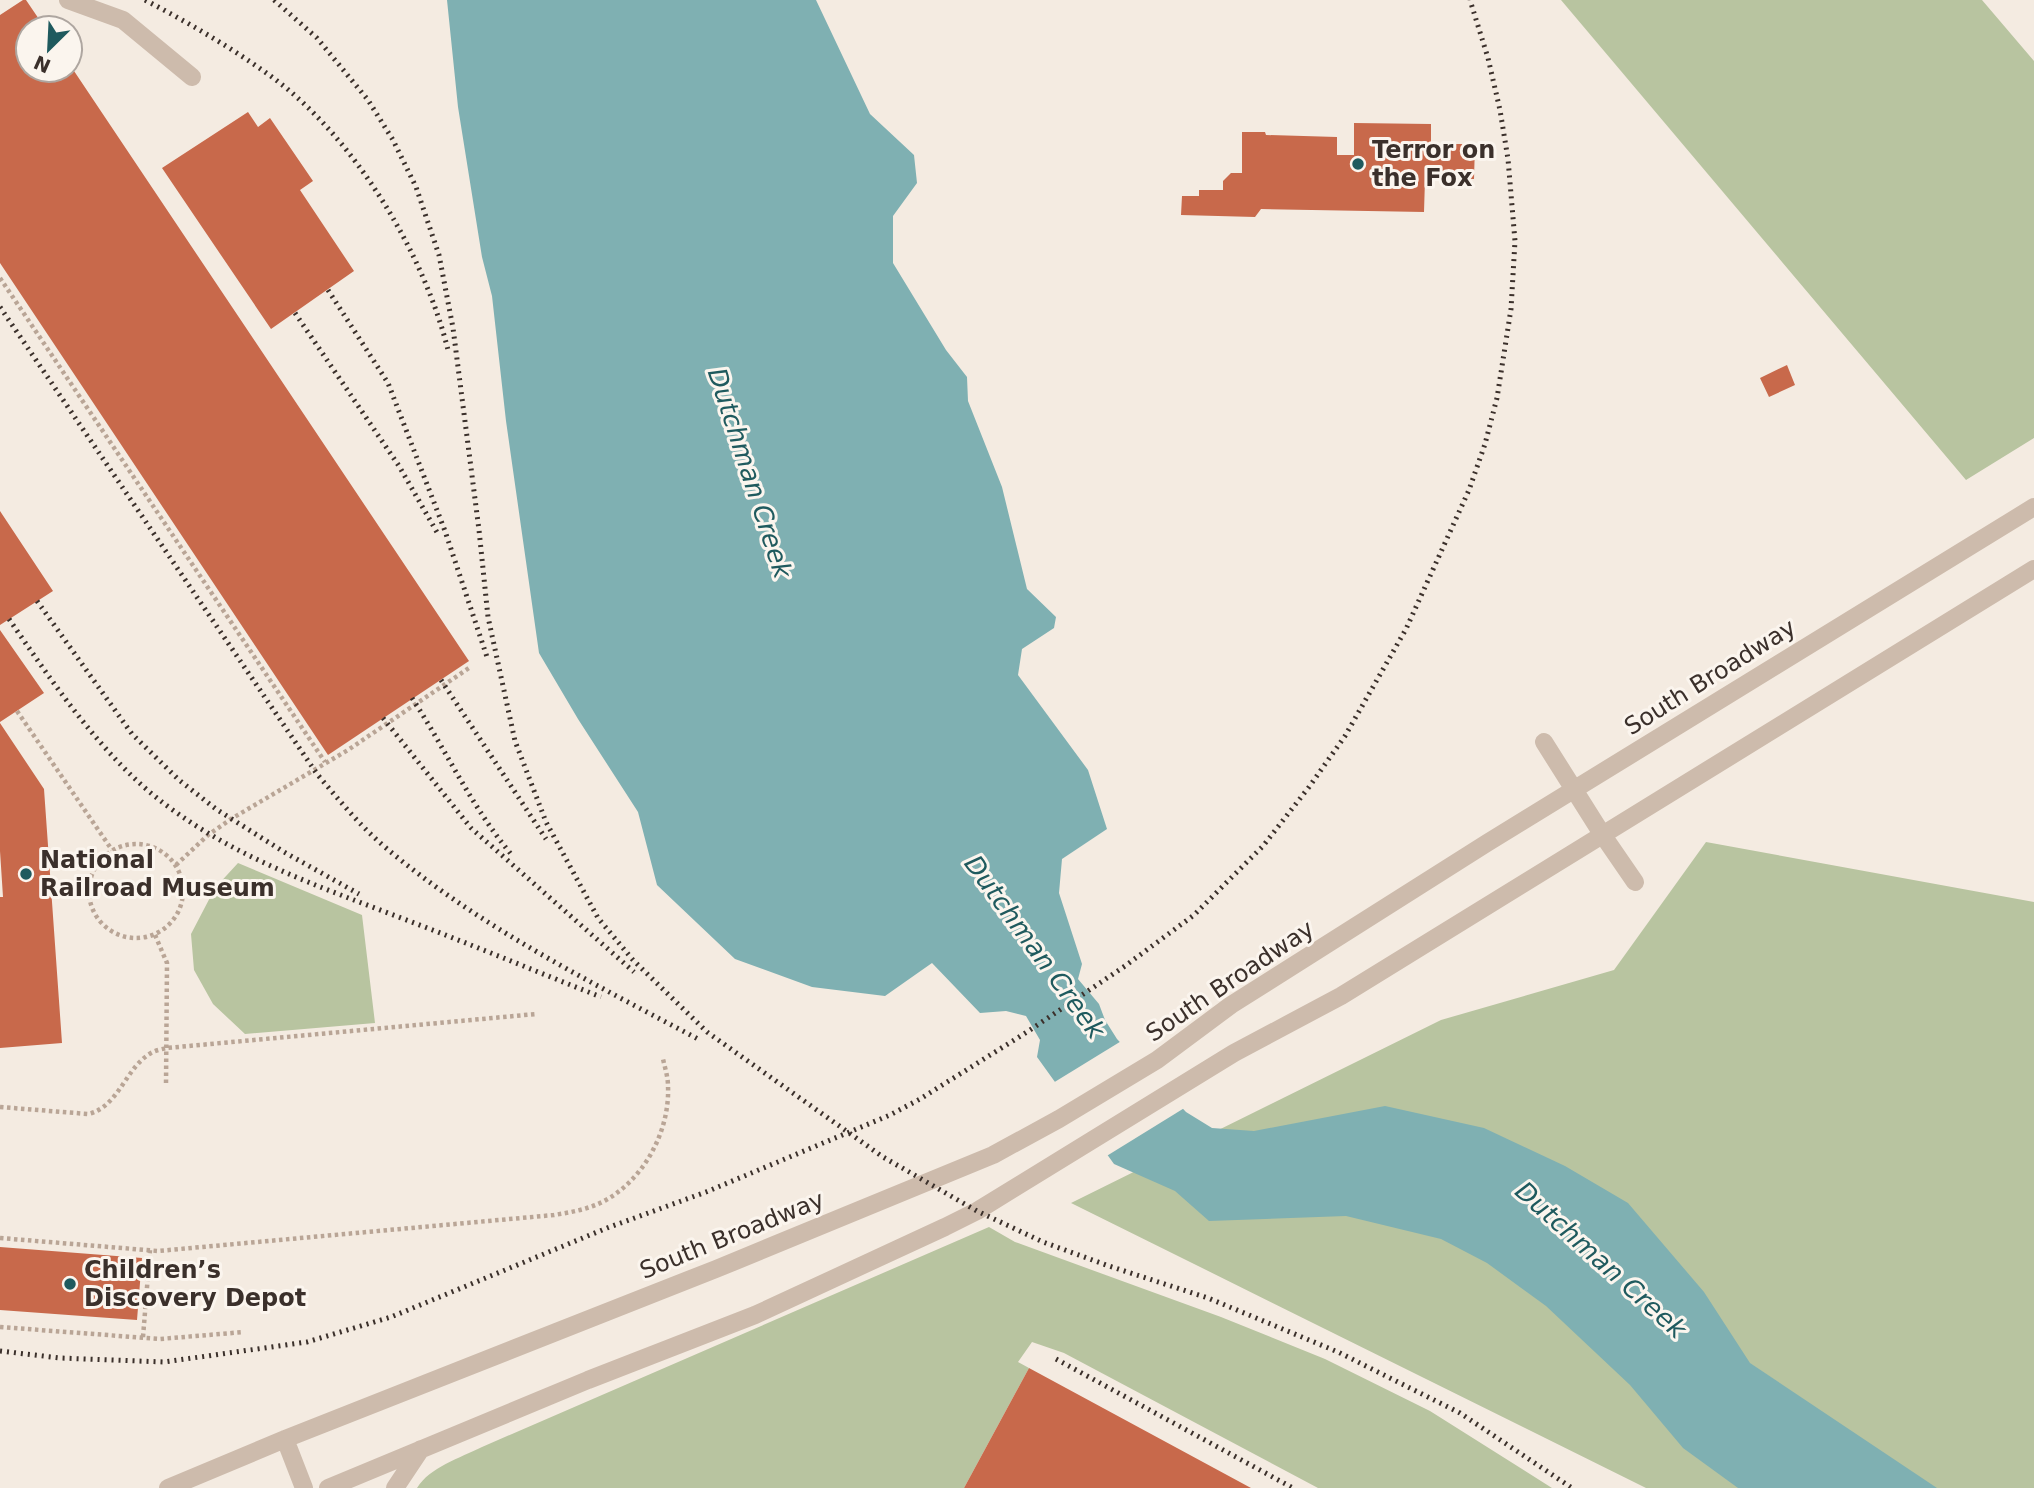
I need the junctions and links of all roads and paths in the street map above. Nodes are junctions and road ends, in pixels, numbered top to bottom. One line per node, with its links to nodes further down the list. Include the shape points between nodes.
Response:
1 (68, 0): 2 (street, via 123,20)
2 (192, 77)
3 (0, 278): 15 (path)
4 (2034, 507): 16 (street, South Broadway)
5 (2034, 569): 17 (street)
6 (470, 668): 8 (path)
7 (426, 690): 8 (path)
8 (430, 695): 11 (path)
9 (398, 708): 11 (path)
10 (17, 711): 18 (path)
11 (402, 713): 13 (path)
12 (370, 727): 13 (path)
13 (373, 733): 15 (path)
14 (1544, 742): 16 (street)
15 (325, 762): 19 (path, via 208,835)
16 (1574, 789): 17 (street); 34 (street, South Broadway, via 1231,1005 1157,1060 982,1160)
17 (1602, 834): 20 (street); 35 (street, via 1341,996 1234,1053 977,1211 755,1315)
18 (112, 850): 19 (path, via 143,844 159,849); 21 (path, via 99,860)
19 (176, 866): 23 (path, via 184,885 183,901 178,915)
20 (1635, 882)
21 (88, 890): 22 (path); 23 (path, via 98,920 110,931 125,938)
22 (52, 896)
23 (155, 935): 25 (path, via 167,962)
24 (536, 1014): 25 (path)
25 (167, 1048): 27 (path); 28 (path, via 139,1063 99,1112)
26 (663, 1059): 30 (path, via 668,1086 666,1115 652,1154 625,1186 588,1209)
27 (166, 1084)
28 (0, 1107)
29 (0, 1238): 30 (path)
30 (150, 1250): 33 (path)
31 (0, 1327): 33 (path)
32 (244, 1332): 33 (path)
33 (144, 1337)
34 (285, 1439): 36 (street, South Broadway); 37 (street)
35 (421, 1449): 38 (street); 39 (street)
36 (168, 1488)
37 (304, 1488)
38 (328, 1488)
39 (395, 1488)

